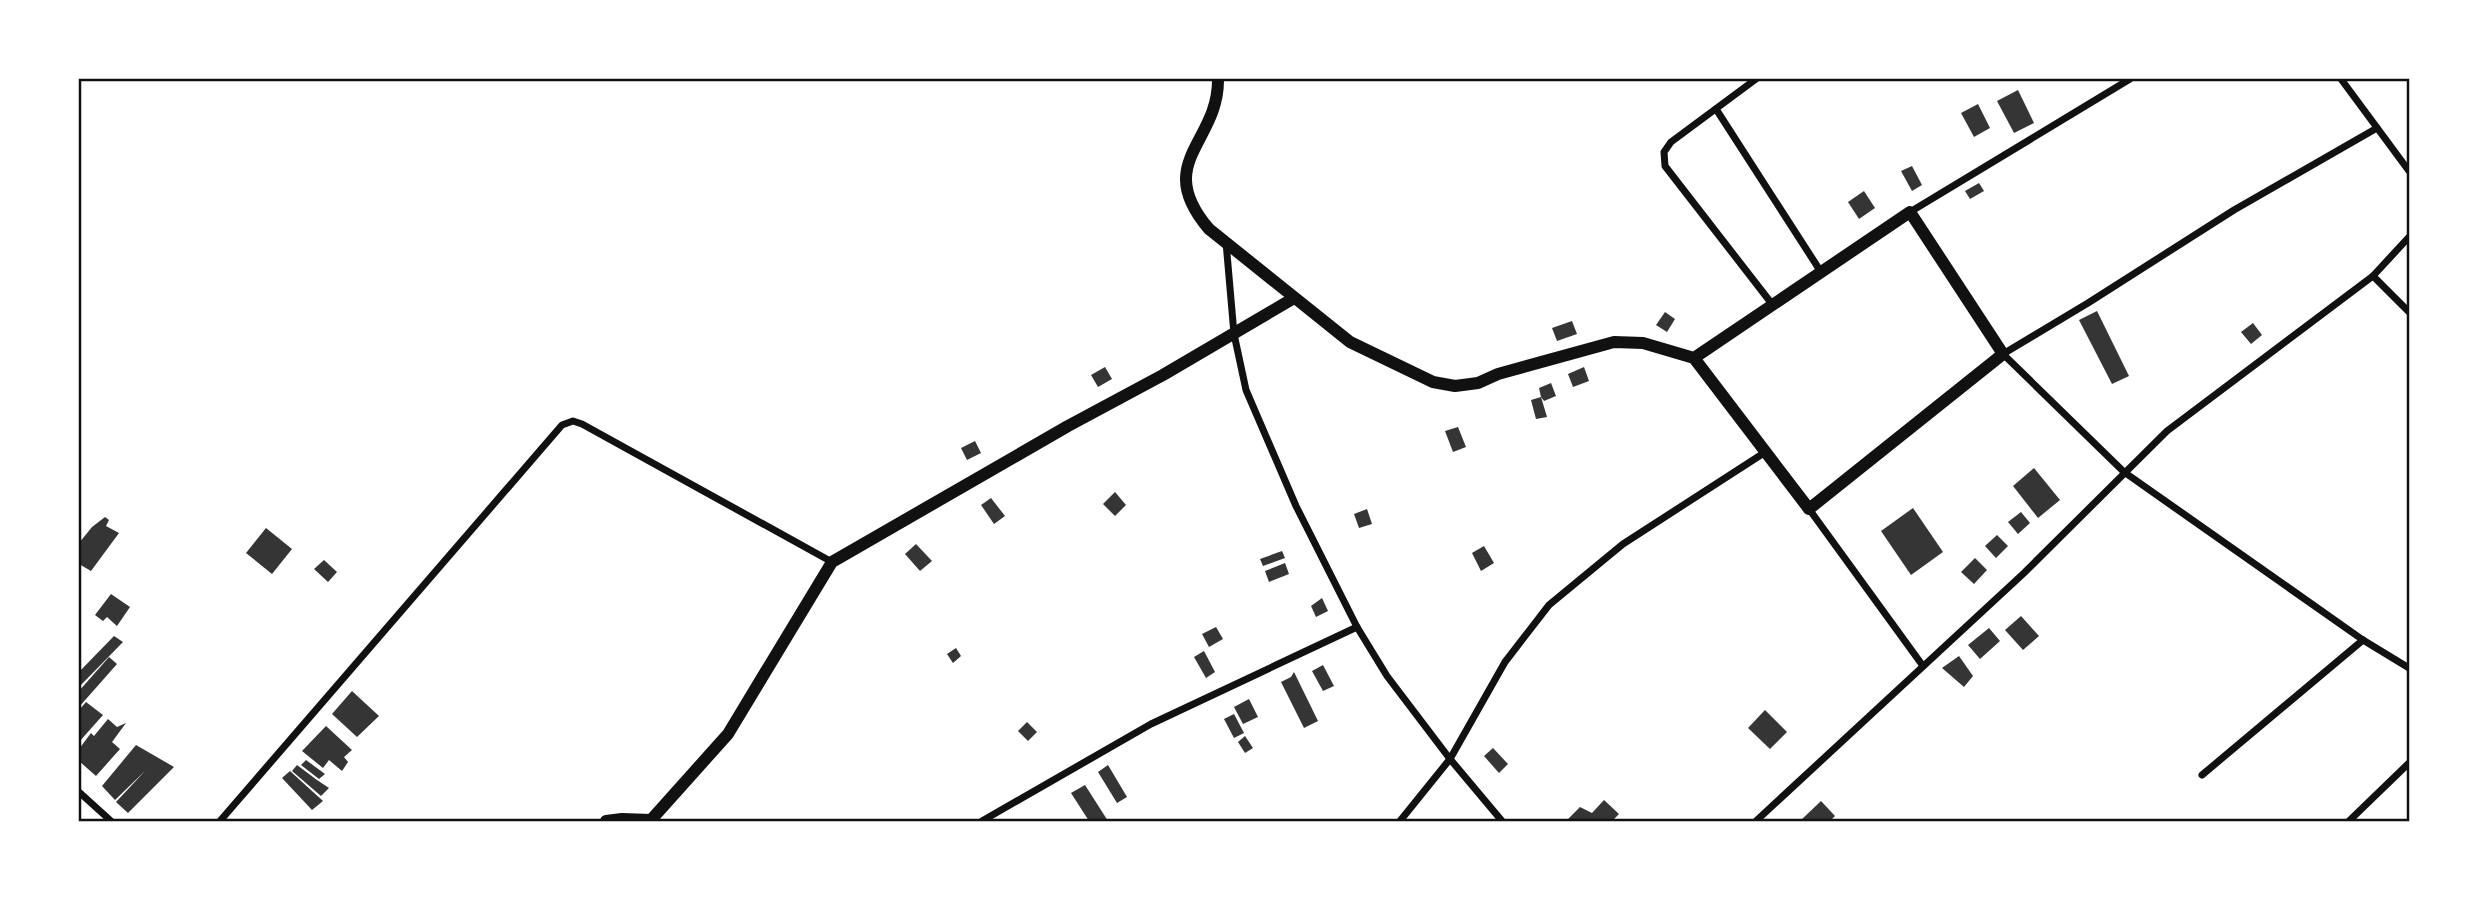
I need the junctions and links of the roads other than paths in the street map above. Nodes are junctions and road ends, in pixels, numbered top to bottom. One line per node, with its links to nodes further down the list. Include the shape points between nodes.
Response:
1 (1218, 79): 10 (street, via 1215,103 1185,169 1186,191 1195,212)
2 (1756, 79): 5 (street)
3 (2130, 79): 8 (street)
4 (2341, 79): 6 (street)
5 (1716, 109): 11 (street); 14 (street, via 1671,142 1664,152 1665,166)
6 (2377, 128): 7 (street); 17 (street, via 2234,210)
7 (2409, 171)
8 (1910, 212): 11 (street); 17 (street)
9 (2409, 237): 12 (street)
10 (1226, 242): 13 (street); 16 (street)
11 (1821, 272): 14 (street)
12 (2373, 276): 15 (street); 20 (street, via 2167,431)
13 (1293, 298): 16 (street); 18 (street, via 1350,342 1433,382 1455,386 1614,342 1643,343)
14 (1772, 304): 18 (street)
15 (2409, 312)
16 (1234, 334): 22 (street); 23 (street, via 1246,390 1296,506)
17 (2003, 354): 20 (street); 21 (street)
18 (1694, 358): 19 (street)
19 (1767, 451): 21 (street); 27 (street, via 1623,544 1549,605 1505,662)
20 (2124, 472): 24 (street); 25 (street)
21 (1810, 509): 25 (street)
22 (832, 562): 31 (street, via 728,734); 33 (street, via 582,424 562,425)
23 (1357, 627): 27 (street, via 1387,676); 35 (street, via 1151,724)
24 (2362, 640): 26 (street); 29 (street)
25 (1923, 666): 38 (street)
26 (2409, 668)
27 (1450, 759): 36 (street); 37 (street)
28 (2409, 763): 39 (street)
29 (2202, 775)
30 (79, 792): 32 (street)
31 (651, 820): 34 (street)
32 (111, 821)
33 (220, 821)
34 (606, 821)
35 (982, 821)
36 (1399, 821)
37 (1502, 821)
38 (1756, 821)
39 (2349, 821)

